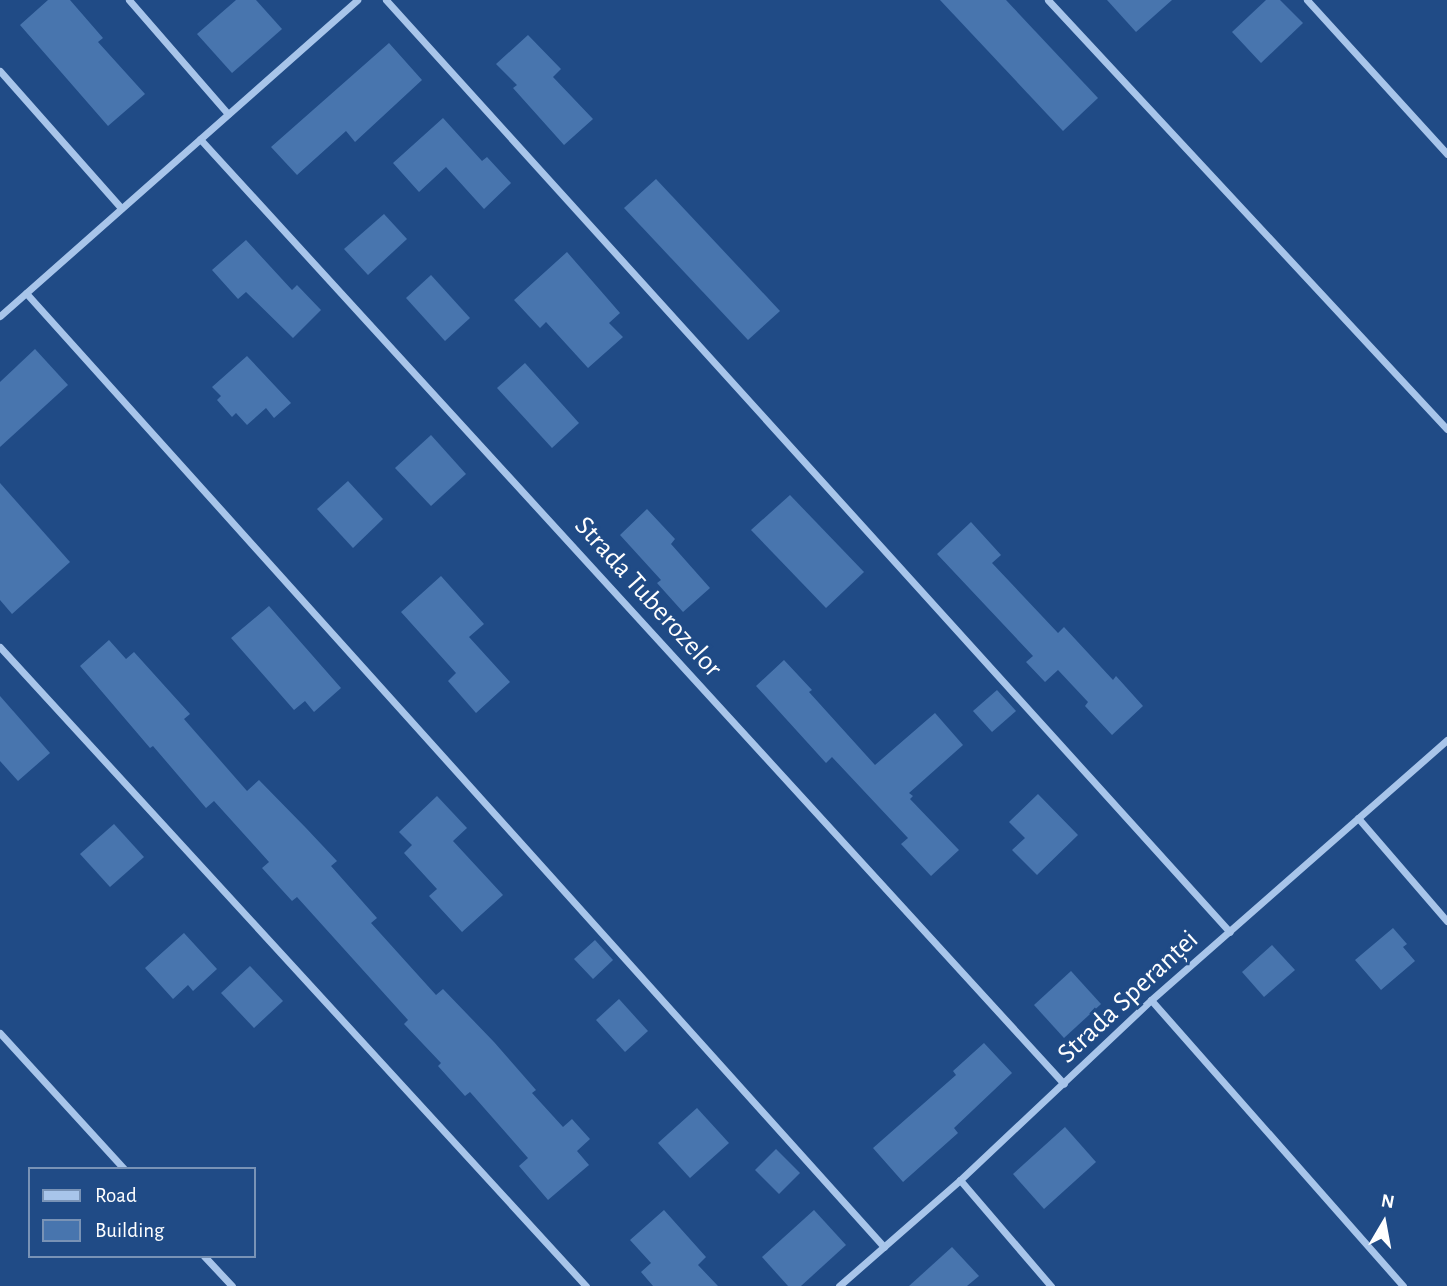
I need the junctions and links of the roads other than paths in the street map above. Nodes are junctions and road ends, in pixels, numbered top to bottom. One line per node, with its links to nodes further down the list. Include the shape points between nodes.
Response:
1 (129, 0): 7 (street)
2 (357, 0): 7 (street)
3 (386, 0): 18 (street)
4 (1048, 0): 13 (street)
5 (1307, 0): 9 (street)
6 (0, 71): 10 (street)
7 (228, 114): 8 (street)
8 (200, 139): 10 (street); 21 (street, Strada Tuberozelor)
9 (1447, 154)
10 (121, 208): 11 (street)
11 (26, 293): 12 (street); 24 (street)
12 (0, 316)
13 (1447, 429)
14 (0, 647): 27 (street)
15 (1447, 740): 16 (street, Strada Speranței)
16 (1358, 818): 17 (street); 18 (street, Strada Speranței)
17 (1447, 920)
18 (1230, 932): 19 (street, Strada Speranței)
19 (1151, 1000): 21 (street, Strada Speranței); 30 (street)
20 (0, 1033): 22 (street)
21 (1064, 1084): 23 (street, Strada Speranței)
22 (122, 1167)
23 (960, 1180): 24 (street, Strada Speranței); 29 (street)
24 (884, 1247): 28 (street, Strada Speranței)
25 (206, 1258): 26 (street)
26 (232, 1286)
27 (586, 1286)
28 (839, 1286)
29 (1051, 1286)
30 (1403, 1286)

